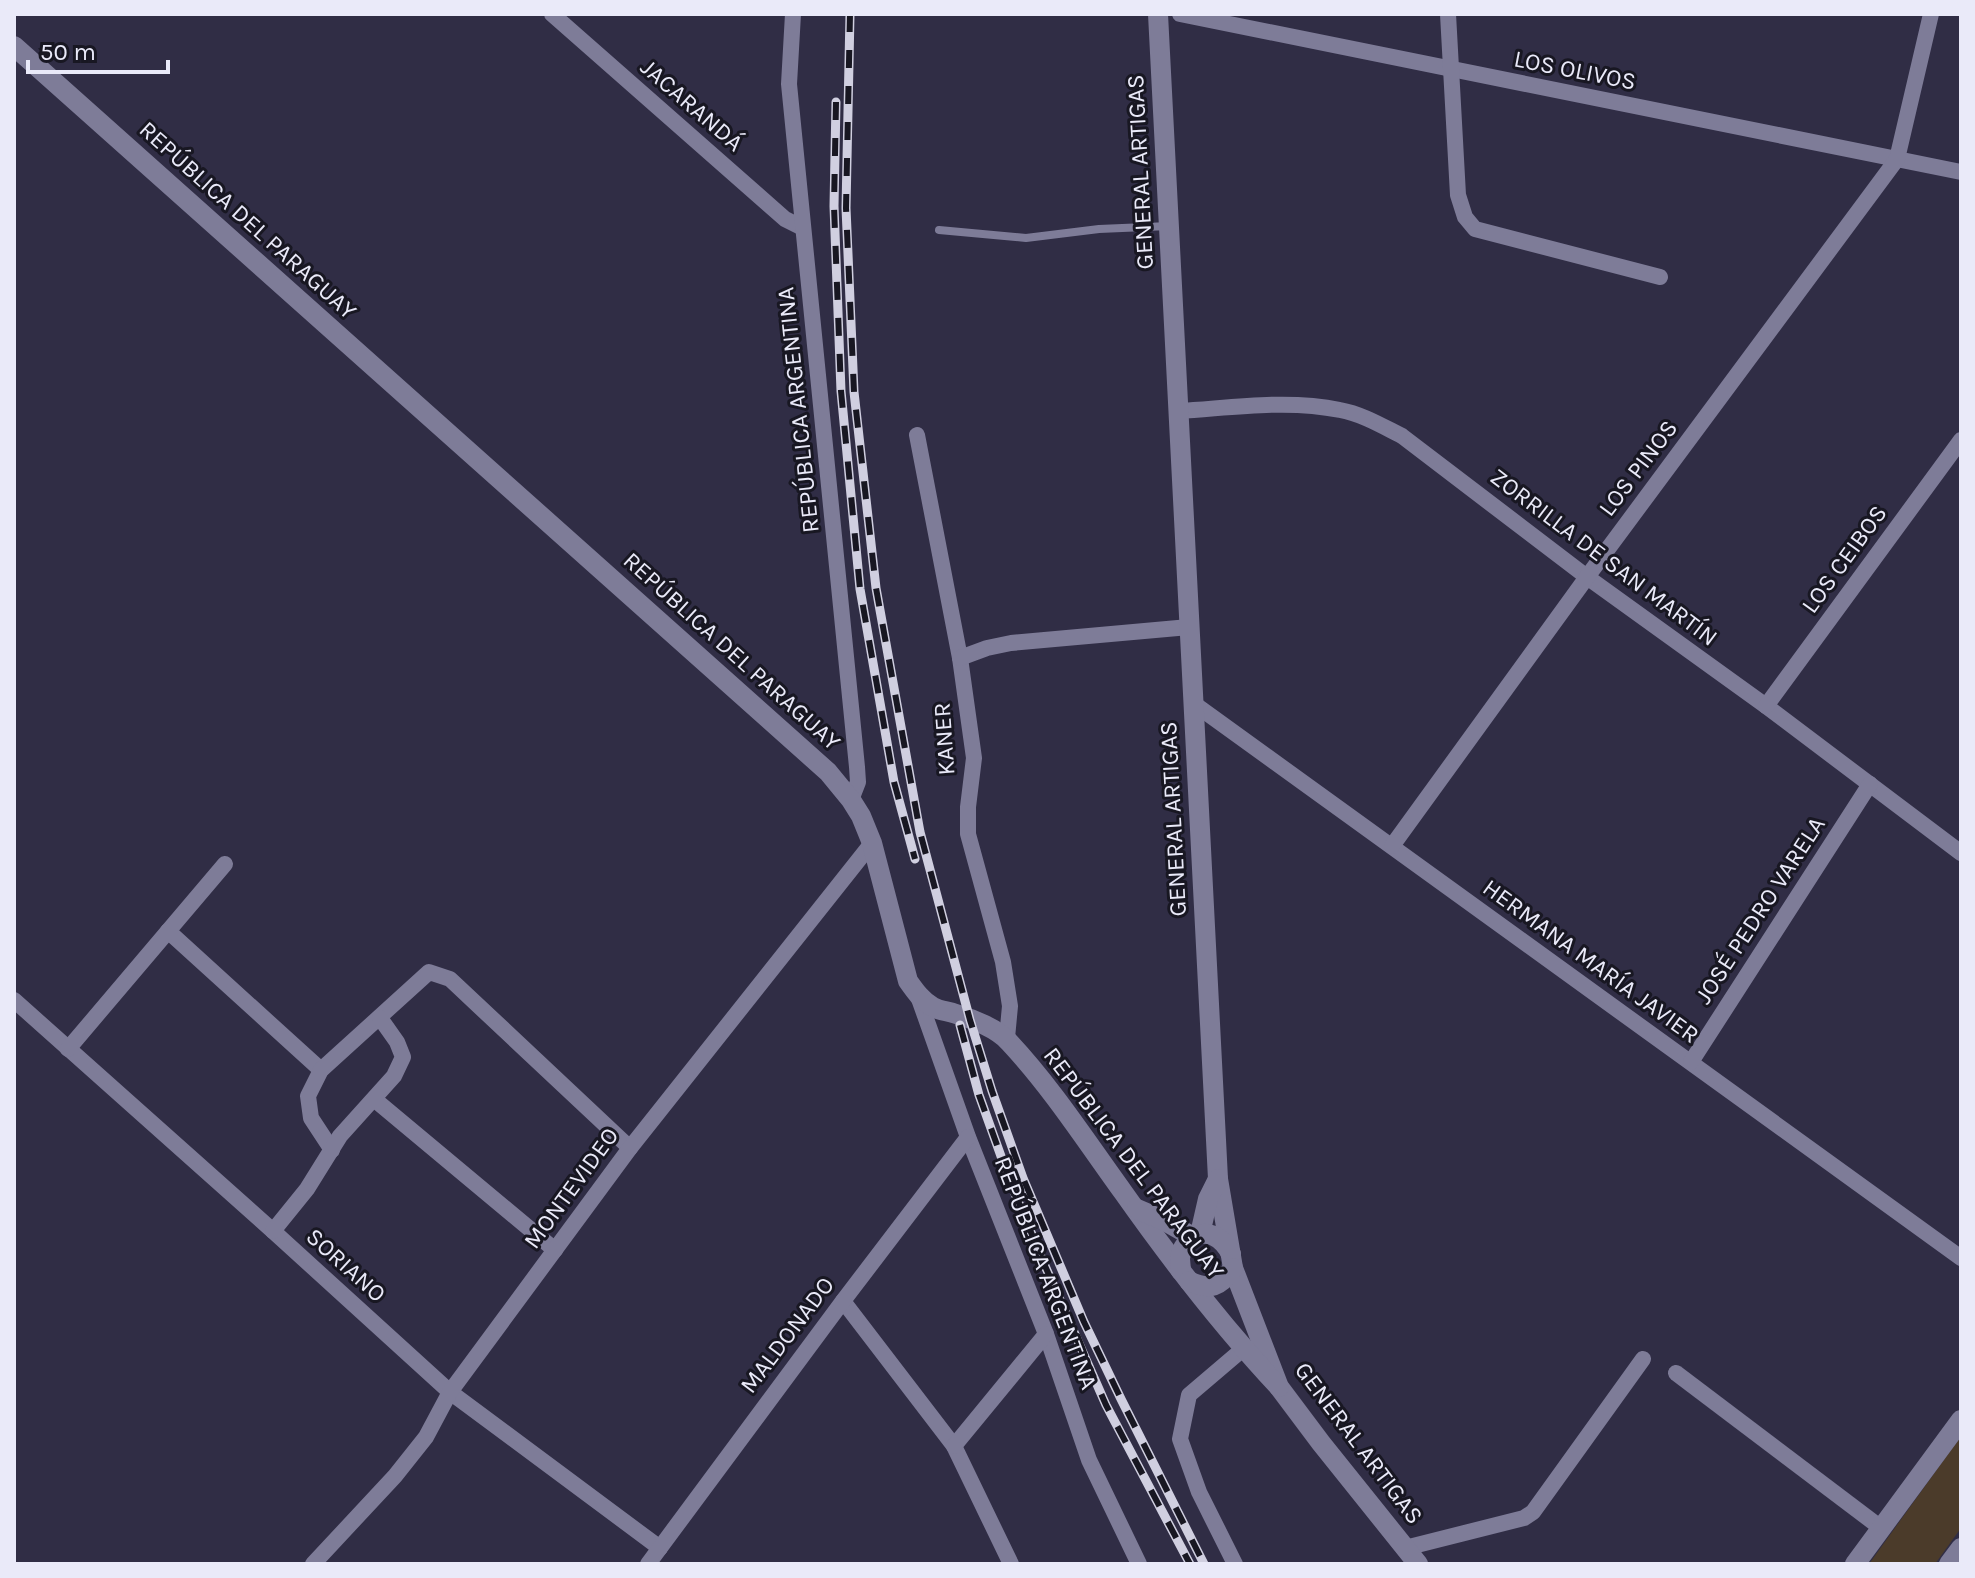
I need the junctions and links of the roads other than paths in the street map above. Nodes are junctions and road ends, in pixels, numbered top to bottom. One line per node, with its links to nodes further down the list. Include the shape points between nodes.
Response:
1 (552, 14): 12 (street, JACARANDÁ, via 785,219)
2 (793, 14): 12 (street, REPÚBLICA ARGENTINA, via 789,84)
3 (1158, 14): 11 (street, GENERAL ARTIGAS)
4 (1180, 14): 8 (street, LOS OLIVOS)
5 (1448, 14): 8 (street)
6 (1931, 14): 9 (street)
7 (14, 46): 24 (street, REPÚBLICA DEL PARAGUAY, via 809,754)
8 (1450, 69): 9 (street, LOS OLIVOS); 14 (street, via 1458,195 1475,229)
9 (1897, 159): 10 (street, LOS OLIVOS); 18 (street, LOS PINOS)
10 (1961, 172)
11 (1169, 226): 13 (lane, via 1026,238); 15 (street, GENERAL ARTIGAS)
12 (803, 228): 24 (street, REPÚBLICA ARGENTINA, via 857,767)
13 (939, 230)
14 (1660, 277)
15 (1179, 411): 18 (street, ZORRILLA DE SAN MARTÍN, via 1313,406 1370,420 1402,436); 19 (street, GENERAL ARTIGAS)
16 (917, 435): 20 (street, KANER)
17 (1961, 440): 22 (street, LOS CEIBOS)
18 (1587, 577): 22 (street, ZORRILLA DE SAN MARTÍN); 26 (street, LOS PINOS)
19 (1189, 627): 20 (street, via 1011,643); 21 (street, GENERAL ARTIGAS)
20 (960, 658): 33 (street, KANER, via 974,758 968,834 1003,962 1010,1006)
21 (1193, 703): 26 (street, HERMANA MARÍA JAVIER); 41 (street, GENERAL ARTIGAS)
22 (1766, 706): 23 (street, ZORRILLA DE SAN MARTÍN)
23 (1870, 784): 27 (street, ZORRILLA DE SAN MARTÍN); 35 (street, JOSÉ PEDRO VARELA)
24 (851, 800): 25 (street, REPÚBLICA DEL PARAGUAY)
25 (872, 843): 30 (street, REPÚBLICA DEL PARAGUAY, via 908,981); 39 (street, MONTEVIDEO)
26 (1392, 846): 35 (street, HERMANA MARÍA JAVIER)
27 (1961, 853)
28 (225, 864): 29 (street)
29 (168, 931): 34 (street); 36 (street)
30 (918, 995): 33 (street, REPÚBLICA DEL PARAGUAY, via 931,1006); 38 (street, REPÚBLICA ARGENTINA)
31 (14, 1000): 34 (street, SORIANO)
32 (380, 1018): 36 (street); 37 (street, via 403,1057); 39 (street, via 429,972 450,979)
33 (1007, 1038): 43 (street, REPÚBLICA DEL PARAGUAY)
34 (68, 1049): 45 (street, SORIANO)
35 (1691, 1062): 48 (street, HERMANA MARÍA JAVIER)
36 (321, 1070): 40 (street, via 308,1096 311,1118)
37 (374, 1099): 40 (street); 47 (street)
38 (968, 1137): 51 (street, MALDONADO); 52 (street, REPÚBLICA ARGENTINA)
39 (630, 1148): 47 (street, MONTEVIDEO)
40 (332, 1150): 45 (street)
41 (1218, 1179): 42 (street); 49 (street, GENERAL ARTIGAS)
42 (1208, 1199): 44 (street); 46 (street)
43 (1134, 1208): 44 (street); 50 (street, REPÚBLICA DEL PARAGUAY)
44 (1165, 1221): 46 (street)
45 (273, 1231): 57 (street, SORIANO)
46 (1196, 1235): 49 (street, via 1213,1235 1226,1243); 50 (street, via 1180,1257)
47 (555, 1250): 57 (street, MONTEVIDEO)
48 (1961, 1258)
49 (1232, 1261): 50 (street, via 1226,1278 1215,1286 1201,1287); 56 (street, GENERAL ARTIGAS)
50 (1185, 1276): 53 (street, REPÚBLICA DEL PARAGUAY)
51 (843, 1301): 59 (street); 61 (street, MALDONADO)
52 (1046, 1334): 59 (street); 67 (street, REPÚBLICA ARGENTINA, via 1089,1460)
53 (1243, 1349): 56 (street, REPÚBLICA DEL PARAGUAY); 68 (street, via 1189,1395 1180,1439)
54 (1643, 1359): 63 (street, via 1533,1512)
55 (1676, 1373): 60 (street)
56 (1279, 1387): 63 (street, GENERAL ARTIGAS)
57 (450, 1392): 61 (street, SORIANO); 64 (street, MONTEVIDEO, via 426,1437 395,1476)
58 (1961, 1420): 60 (street)
59 (954, 1446): 66 (street)
60 (1881, 1528): 69 (street)
61 (660, 1548): 65 (street, MALDONADO)
62 (1961, 1549): 70 (street)
63 (1411, 1556)
64 (313, 1564)
65 (648, 1564)
66 (1011, 1564)
67 (1139, 1564)
68 (1235, 1564)
69 (1855, 1564)
70 (1949, 1564)

